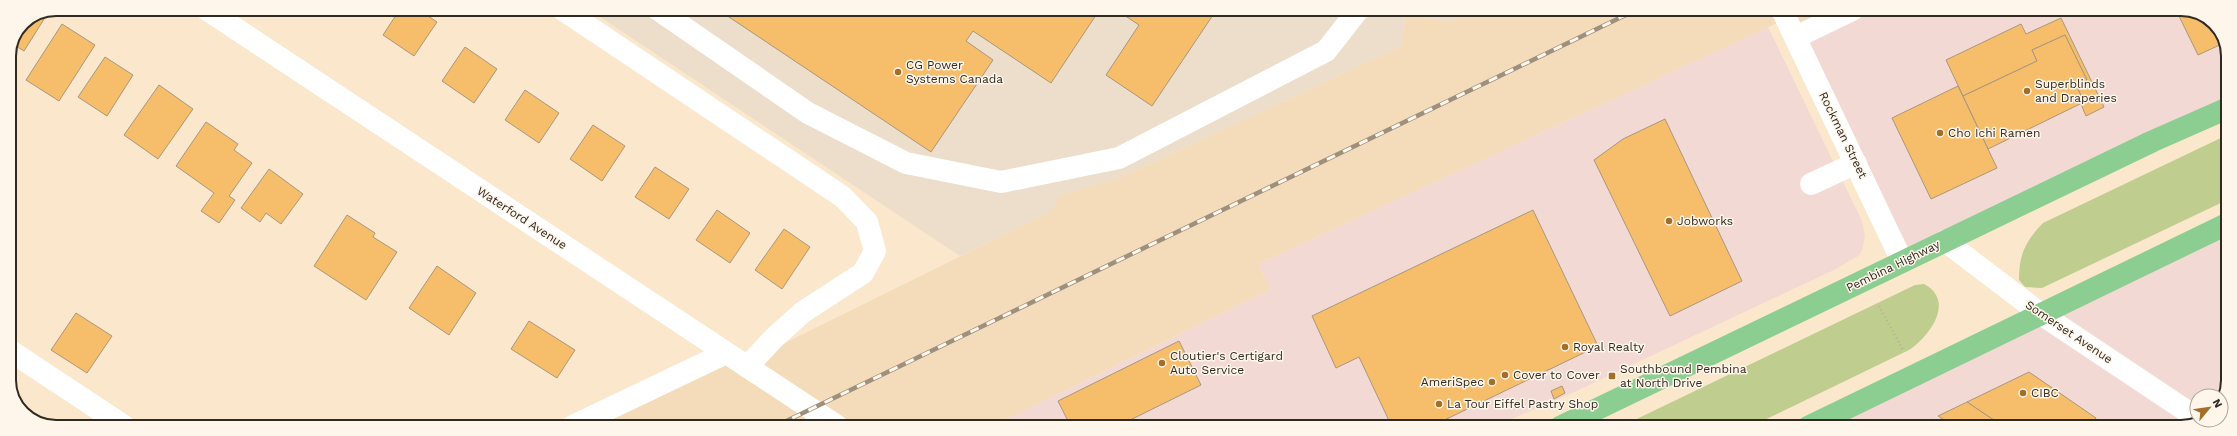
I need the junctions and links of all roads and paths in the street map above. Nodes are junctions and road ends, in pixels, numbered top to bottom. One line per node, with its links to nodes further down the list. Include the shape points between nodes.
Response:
1 (217, 16): 17 (street, Waterford Avenue)
2 (572, 16): 19 (street, via 843,197 867,222 875,250 863,272 803,312)
3 (667, 16): 4 (street, via 808,113 906,163 1001,182 1119,158 1326,51)
4 (1353, 16)
5 (1785, 16): 7 (street, Rockman Street)
6 (1840, 16): 7 (street)
7 (1796, 37): 9 (street, Rockman Street)
8 (2221, 111): 12 (main road, Pembina Highway, via 2152,140)
9 (1856, 163): 10 (street); 13 (street, Rockman Street)
10 (1811, 184)
11 (2221, 227): 15 (main road)
12 (1944, 241): 13 (main road, Pembina Highway); 15 (street, Somerset Avenue)
13 (1902, 262): 24 (main road, Pembina Highway)
14 (1879, 306): 16 (path)
15 (2041, 314): 20 (street, Somerset Avenue); 25 (main road)
16 (1903, 351)
17 (726, 353): 19 (street, Waterford Avenue); 22 (street)
18 (16, 355): 21 (street)
19 (747, 367): 23 (street, Waterford Avenue)
20 (2189, 413)
21 (115, 420)
22 (586, 420)
23 (828, 420)
24 (1575, 420)
25 (1822, 420)

